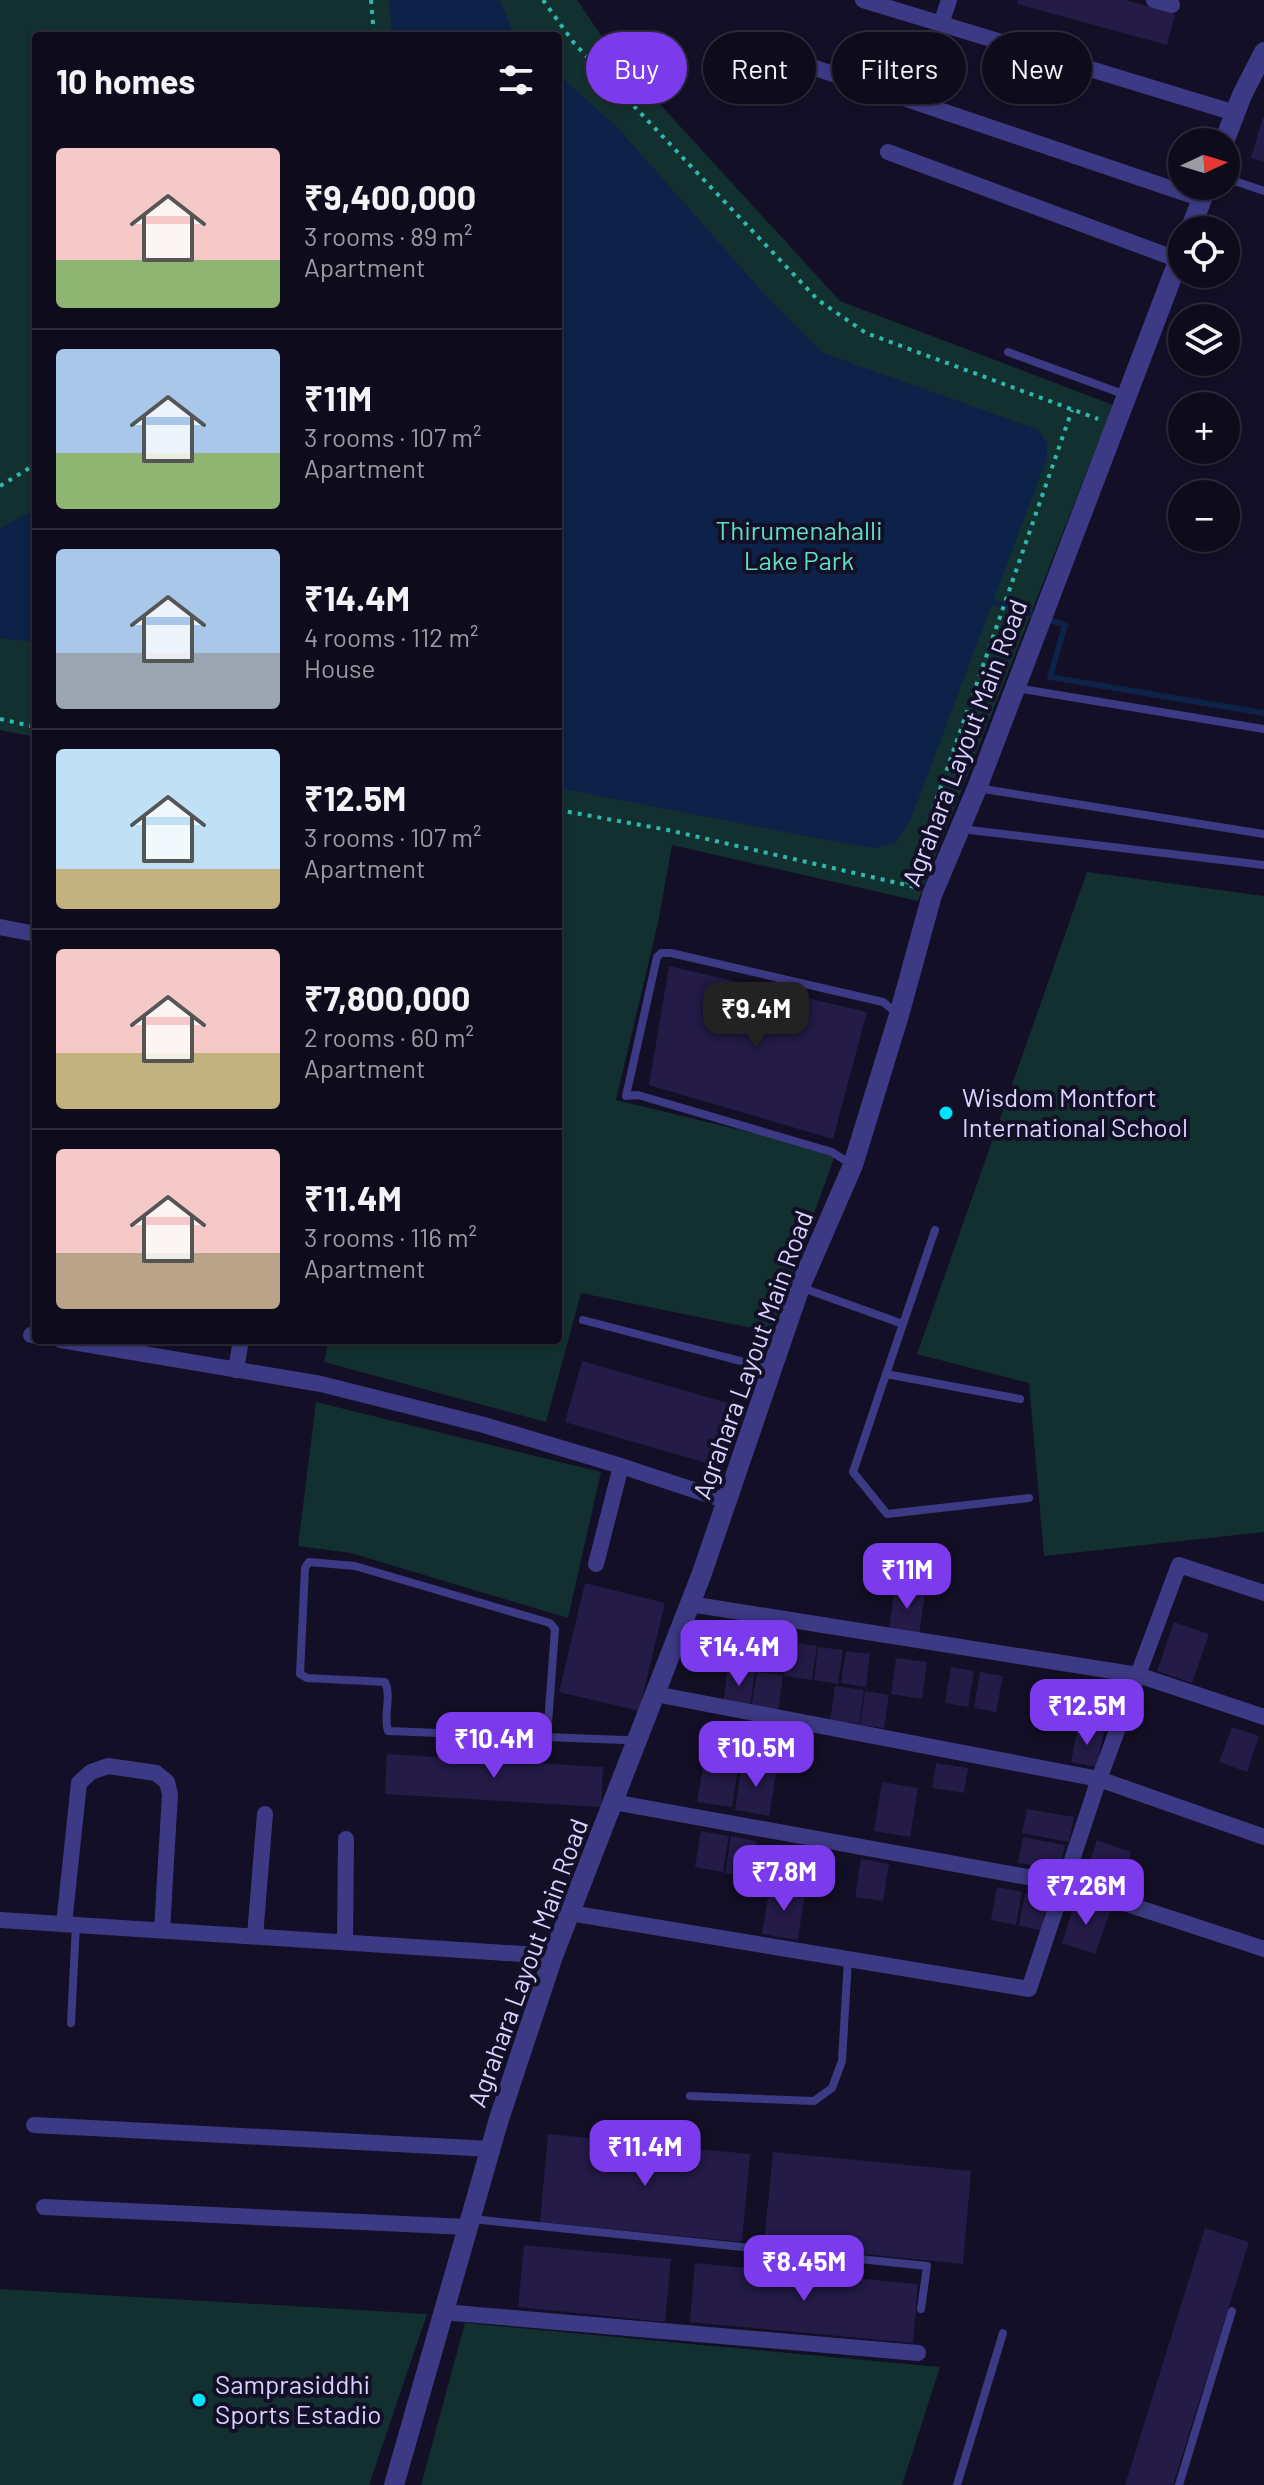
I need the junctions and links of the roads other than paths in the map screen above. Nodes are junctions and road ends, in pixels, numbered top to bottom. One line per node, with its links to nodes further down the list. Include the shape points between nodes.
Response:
1 (863, 0): 5 (street)
2 (949, 0): 5 (street)
3 (1154, 0): 4 (street)
4 (1172, 5)
5 (941, 24): 8 (street)
6 (1264, 52): 8 (street)
7 (816, 67): 11 (street)
8 (1235, 113): 9 (street)
9 (1229, 128)
10 (888, 152): 14 (street)
11 (1168, 180)
12 (1240, 183): 13 (lane)
13 (1264, 191)
14 (1168, 252)
15 (1168, 287): 17 (street, Agrahara Layout Main Road)
16 (1008, 352): 17 (lane)
17 (1127, 395): 18 (street, Agrahara Layout Main Road)
18 (1015, 688): 19 (lane); 20 (street, Agrahara Layout Main Road)
19 (1264, 729)
20 (977, 788): 21 (street, Agrahara Layout Main Road); 22 (lane)
21 (960, 829): 23 (lane); 26 (street, Agrahara Layout Main Road, via 932,895)
22 (1264, 834)
23 (1264, 865)
24 (0, 927): 25 (street)
25 (32, 933)
26 (899, 1015): 27 (street, Agrahara Layout Main Road); 27 (lane, via 883,1002 671,953 657,957 626,1096 638,1095 832,1152)
27 (853, 1165): 29 (street, Agrahara Layout Main Road)
28 (935, 1230): 31 (lane)
29 (800, 1287): 31 (lane); 34 (street, Agrahara Layout Main Road)
30 (583, 1320): 34 (lane)
31 (903, 1324): 36 (lane)
32 (84, 1344): 35 (street)
33 (240, 1344): 35 (street)
34 (772, 1369): 40 (street, Agrahara Layout Main Road)
35 (236, 1370): 38 (street, via 321,1384)
36 (886, 1374): 37 (lane); 39 (lane, via 853,1472 887,1514)
37 (1020, 1399)
38 (621, 1466): 40 (street); 41 (street)
39 (1029, 1498)
40 (727, 1501): 43 (street, Agrahara Layout Main Road)
41 (596, 1564)
42 (1264, 1593): 44 (street, via 1179,1565)
43 (690, 1604): 44 (street); 45 (street, Agrahara Layout Main Road)
44 (1138, 1675): 46 (street); 49 (street)
45 (655, 1694): 48 (street, Agrahara Layout Main Road); 49 (street)
46 (1264, 1717)
47 (547, 1737): 47 (lane, via 555,1629 550,1623 355,1566 309,1562 300,1674 385,1682 388,1731); 48 (lane)
48 (637, 1740): 50 (street, Agrahara Layout Main Road)
49 (1099, 1779): 52 (street); 54 (street)
50 (613, 1802): 54 (street); 55 (street, Agrahara Layout Main Road)
51 (265, 1814): 59 (street)
52 (1264, 1837)
53 (346, 1839): 60 (street)
54 (1066, 1884): 61 (street); 63 (street, via 1029,1989)
55 (570, 1913): 62 (street, Agrahara Layout Main Road); 63 (street)
56 (0, 1920): 57 (street)
57 (70, 1924): 58 (street); 58 (street, via 79,1783 108,1766 156,1773 167,1782); 64 (lane)
58 (162, 1930): 59 (street)
59 (255, 1936): 60 (street)
60 (345, 1942): 62 (street)
61 (1264, 1949)
62 (553, 1956): 67 (street, Agrahara Layout Main Road)
63 (848, 1959): 65 (lane, via 842,2061 832,2088 814,2101)
64 (71, 2023)
65 (690, 2096)
66 (34, 2125): 67 (street)
67 (491, 2149): 69 (street, Agrahara Layout Main Road)
68 (44, 2207): 69 (street)
69 (470, 2223): 70 (lane, via 927,2266); 72 (street, Agrahara Layout Main Road)
70 (921, 2309)
71 (1232, 2311): 77 (lane)
72 (443, 2312): 74 (street); 75 (street, Agrahara Layout Main Road)
73 (1003, 2333): 76 (lane)
74 (918, 2353)
75 (394, 2485)
76 (957, 2485)
77 (1179, 2485)

